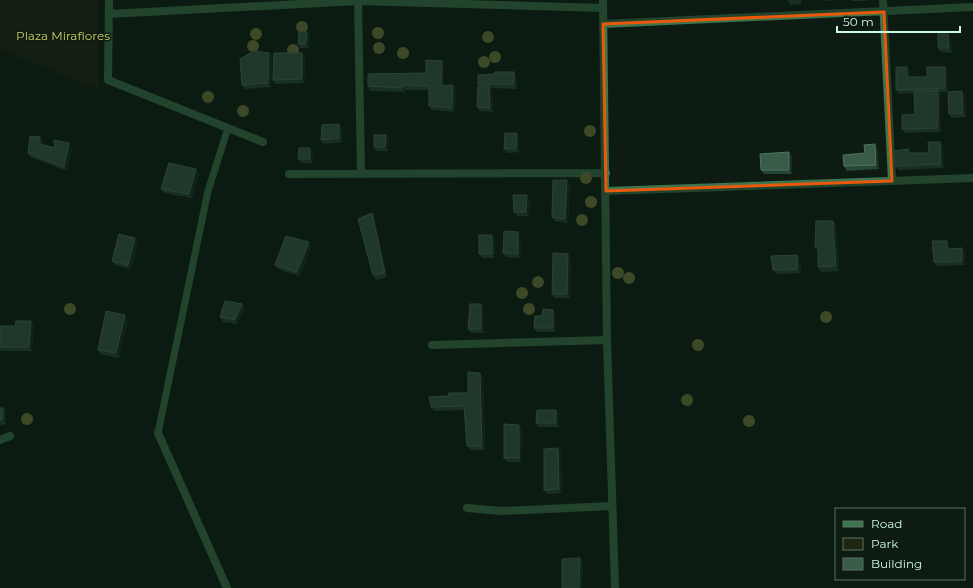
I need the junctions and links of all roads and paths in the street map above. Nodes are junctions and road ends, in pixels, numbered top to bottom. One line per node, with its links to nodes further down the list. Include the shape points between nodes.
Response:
1 (109, 0): 7 (street)
2 (883, 0): 6 (street)
3 (358, 1): 4 (street); 7 (street); 11 (street)
4 (603, 4): 8 (street)
5 (973, 7): 6 (street)
6 (884, 12): 8 (street); 15 (street)
7 (110, 14): 9 (street, via 108,80)
8 (603, 24): 12 (street)
9 (228, 128): 10 (street); 19 (lane, via 208,192)
10 (263, 142)
11 (361, 173): 12 (street); 13 (street)
12 (606, 173): 16 (street)
13 (289, 174)
14 (973, 178): 15 (street)
15 (892, 181): 16 (street)
16 (606, 191): 17 (street)
17 (607, 340): 18 (street); 22 (street)
18 (432, 345)
19 (158, 433): 24 (street)
20 (10, 436): 21 (street)
21 (0, 440)
22 (612, 506): 23 (street, via 502,511); 25 (street)
23 (467, 508)
24 (227, 588)
25 (615, 588)

